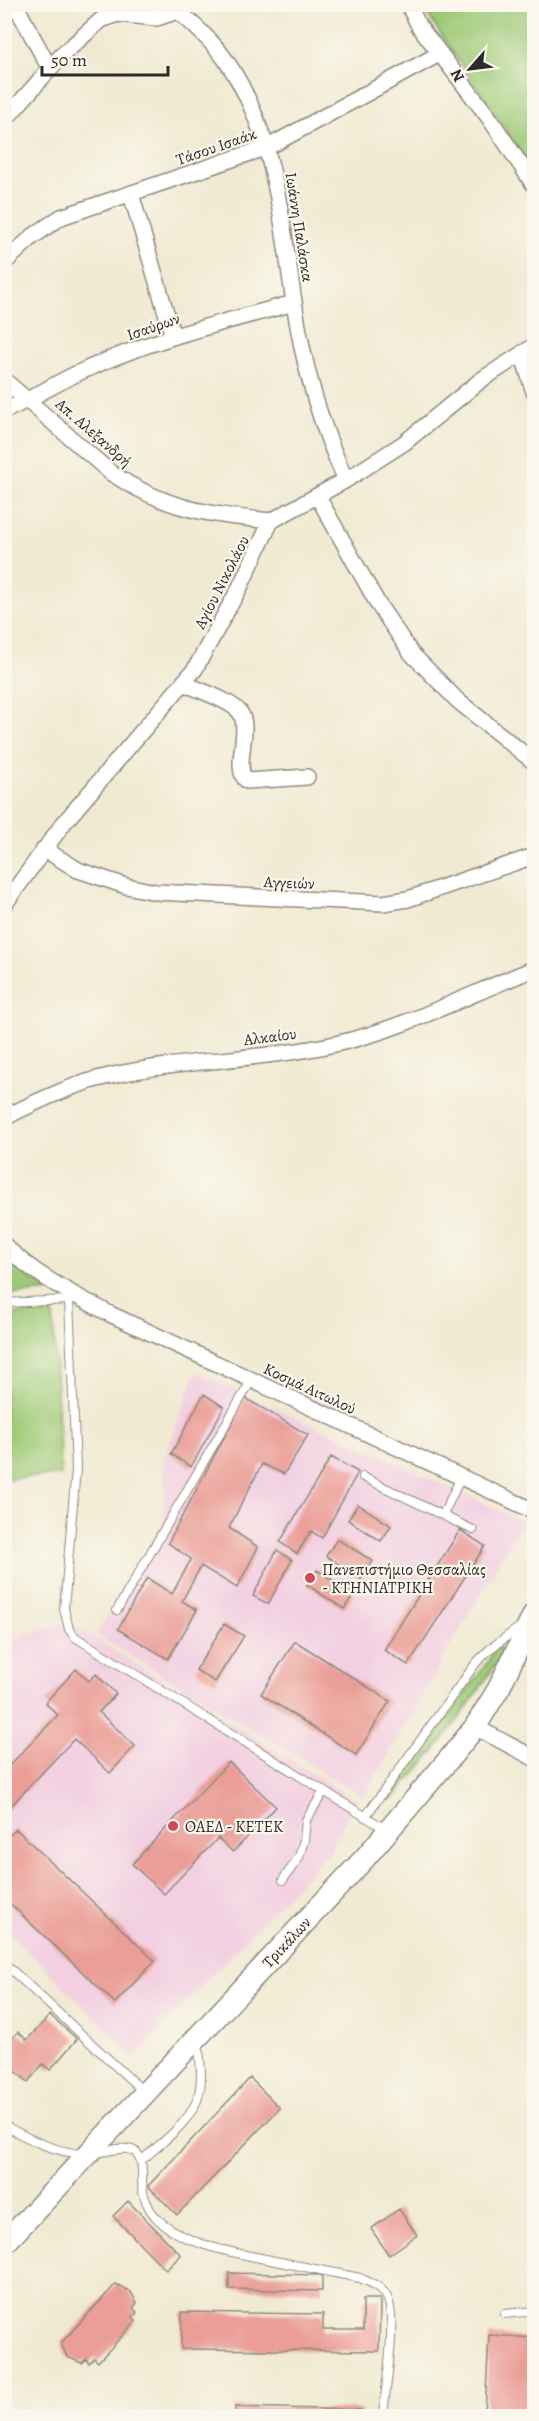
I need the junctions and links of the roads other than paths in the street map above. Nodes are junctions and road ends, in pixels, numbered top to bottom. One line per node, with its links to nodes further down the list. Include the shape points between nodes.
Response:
1 (15, 4): 5 (street)
2 (408, 4): 4 (street)
3 (174, 8): 5 (street, via 157,18 122,14 105,17); 7 (street, Ιωάννη Παλάσκα, via 202,32 226,61)
4 (439, 54): 7 (street, Τάσου Ισαάκ); 8 (street, via 490,119)
5 (50, 69): 6 (street)
6 (4, 121)
7 (268, 147): 9 (street, Τάσου Ισαάκ); 11 (street, Ιωάννη Παλάσκα)
8 (534, 185)
9 (131, 194): 10 (street, Τάσου Ισαάκ, via 55,220); 12 (street)
10 (4, 263)
11 (294, 303): 12 (street, Ισαύρων); 18 (street, Ιωάννη Παλάσκα, via 325,432)
12 (173, 336): 16 (street, Ισαύρων, via 88,368)
13 (528, 350): 15 (street); 18 (street, via 481,380 404,443)
14 (4, 380): 16 (street, Απ. Αλεξανδρή)
15 (534, 392)
16 (31, 400): 17 (street, Ισαύρων); 20 (street, Απ. Αλεξανδρή, via 111,473 148,495 191,510)
17 (4, 411)
18 (346, 480): 19 (street)
19 (318, 497): 20 (street); 22 (street, via 378,604 411,653 458,701)
20 (271, 521): 21 (street, Αγίου Νικολάου, via 207,649)
21 (183, 683): 23 (street, via 232,705 241,714 241,772 247,781); 24 (street, Αγίου Νικολάου)
22 (534, 762)
23 (307, 777)
24 (44, 849): 25 (street, Αγγειών, via 78,870 156,892 383,903 408,899); 26 (street, Αγίου Νικολάου)
25 (534, 856)
26 (5, 904)
27 (534, 969): 28 (street, Αλκαίου, via 357,1039 298,1052 105,1077)
28 (4, 1118)
29 (4, 1245): 30 (street)
30 (70, 1297): 31 (lane); 32 (street, Κοσμά Αιτωλού); 42 (lane, via 76,1469 64,1609 69,1629 75,1637)
31 (4, 1303)
32 (251, 1381): 34 (street, Κοσμά Αιτωλού); 38 (lane)
33 (363, 1477): 36 (lane)
34 (461, 1478): 35 (street, Κοσμά Αιτωλού); 36 (lane)
35 (534, 1511)
36 (443, 1515): 37 (lane)
37 (473, 1530)
38 (117, 1610)
39 (533, 1616): 40 (main road, Τρικάλων, via 499,1688); 43 (lane, via 476,1663)
40 (475, 1727): 41 (street); 44 (main road, Τρικάλων)
41 (534, 1758)
42 (324, 1791): 43 (lane); 45 (lane, via 306,1820 298,1857)
43 (365, 1817): 44 (lane)
44 (389, 1831): 47 (main road, Τρικάλων)
45 (283, 1880)
46 (4, 1963): 48 (lane)
47 (198, 2036): 48 (main road, Τρικάλων); 51 (lane, via 201,2077 196,2103 179,2127)
48 (145, 2093): 50 (main road, Τρικάλων)
49 (4, 2125): 50 (lane, via 64,2152)
50 (88, 2154): 51 (lane, via 132,2150); 52 (main road, Τρικάλων)
51 (141, 2161): 55 (lane, via 143,2193 148,2205 160,2223 181,2236 219,2249 360,2278 377,2285 388,2299 392,2319)
52 (4, 2244)
53 (534, 2311): 54 (lane)
54 (505, 2314)
55 (383, 2416)

